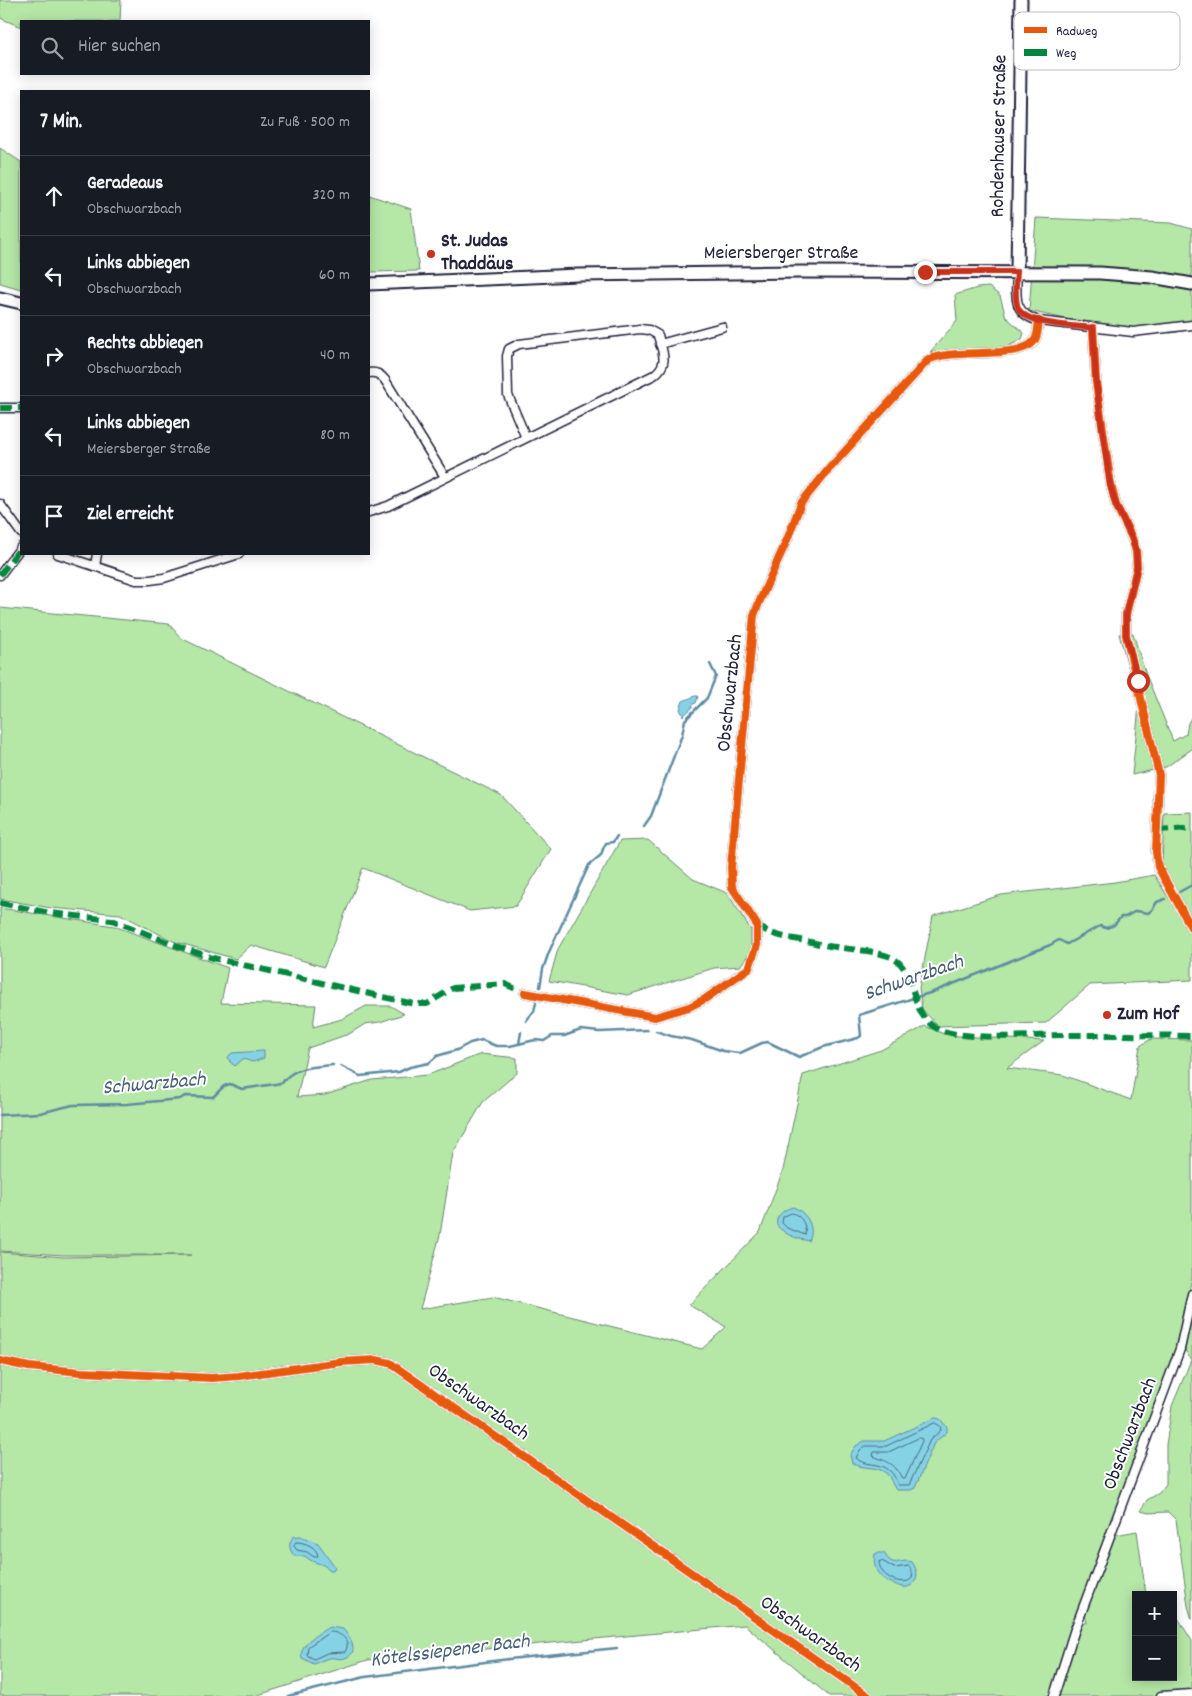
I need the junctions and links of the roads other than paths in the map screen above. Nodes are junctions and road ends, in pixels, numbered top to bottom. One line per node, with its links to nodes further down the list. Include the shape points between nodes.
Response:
1 (1020, 70): 2 (main road, Rohdenhauser Straße)
2 (1017, 272): 3 (main road, Meiersberger Straße, via 669,273); 4 (main road, Meiersberger Straße, via 1127,274); 7 (street, via 1018,308 1028,318)
3 (370, 284)
4 (1192, 284)
5 (0, 298): 6 (main road)
6 (20, 303)
7 (1039, 321): 10 (street); 27 (street, Obschwarzbach, via 1035,340 1019,350 942,355 928,360 801,503 754,615 731,867 732,887 757,925 757,945 749,968 705,999 655,1018)
8 (1192, 325): 10 (street, via 1133,332)
9 (722, 327): 11 (street)
10 (1093, 328): 26 (street, via 1096,382 1110,485 1136,551 1137,567 1126,614 1126,635 1160,775 1158,867)
11 (660, 344): 15 (street, via 664,359 662,369 654,375); 15 (street, via 658,335 640,329 518,344 509,349 508,395)
12 (370, 373): 16 (street, via 380,374 385,380)
13 (0, 408): 14 (street)
14 (20, 408)
15 (526, 438): 16 (street)
16 (445, 477): 18 (street)
17 (0, 504): 19 (street)
18 (370, 512)
19 (20, 532)
20 (20, 548): 25 (street)
21 (61, 555): 24 (street)
22 (97, 555): 24 (street)
23 (223, 556): 24 (street, via 150,580 136,580)
24 (95, 566)
25 (0, 575)
26 (1192, 929)
27 (525, 993)
28 (1192, 1294): 32 (street, Obschwarzbach, via 1180,1349 1074,1632)
29 (0, 1361): 31 (street, Obschwarzbach, via 81,1372 212,1378 341,1362 376,1360 390,1363)
30 (1192, 1694): 33 (street)
31 (868, 1696)
32 (1054, 1696)
33 (1161, 1696)

